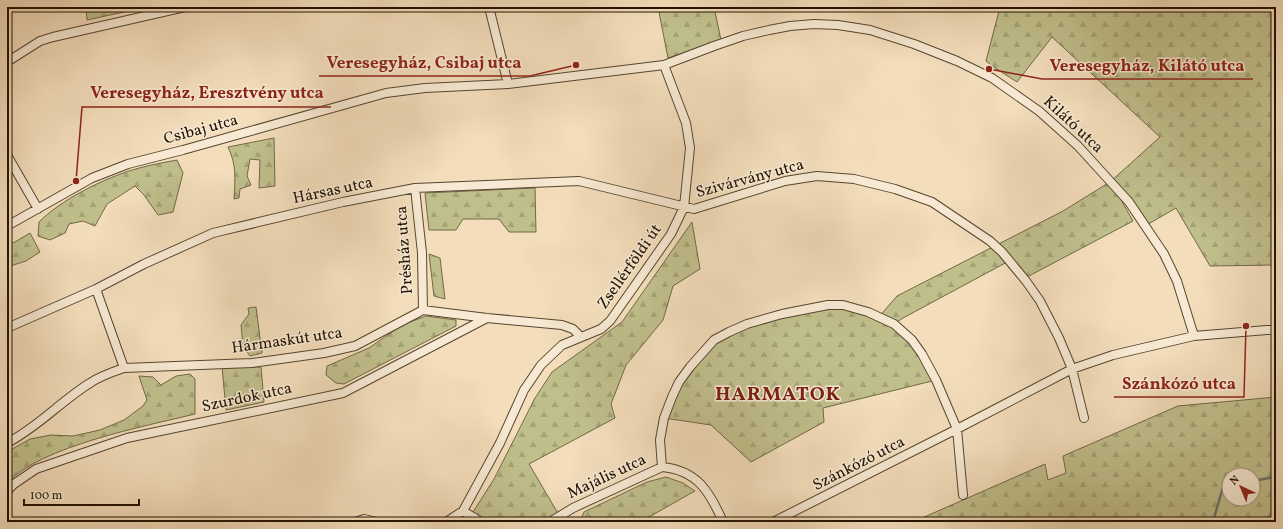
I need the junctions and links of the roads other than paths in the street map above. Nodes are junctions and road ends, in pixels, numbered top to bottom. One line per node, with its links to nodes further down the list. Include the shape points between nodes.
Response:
1 (184, 7): 3 (street, via 40,41)
2 (489, 7): 5 (street)
3 (7, 62)
4 (664, 65): 5 (street, Csibaj utca); 8 (street, Zsellérföldi út, via 686,123 690,148); 16 (street, Kilátó utca, via 743,36 790,26 814,24 870,30 914,44 992,78 1040,111 1078,146 1129,202 1164,254 1177,281)
5 (508, 84): 9 (street, Csibaj utca, via 425,88 386,93 128,164 92,178)
6 (7, 155): 9 (street)
7 (415, 188): 8 (street, Hársas utca, via 579,181); 11 (street, Hársas utca, via 213,233); 12 (street, Présház utca, via 422,253)
8 (684, 207): 17 (street, Zsellérföldi út, via 671,234 610,321 601,329); 19 (street, Szivárvány utca, via 694,209 785,181 817,176 854,178 932,202 990,241 1009,261 1040,301)
9 (38, 209): 10 (street, Csibaj utca)
10 (7, 226)
11 (96, 289): 14 (street, Hársas utca); 18 (street)
12 (423, 310): 13 (street); 18 (street, Hármaskút utca, via 355,346 324,353 252,363)
13 (487, 318): 17 (street, via 562,325 573,329); 24 (street, Szurdok utca, via 343,393 127,438 36,469)
14 (7, 328)
15 (1276, 330): 16 (street, Szánkózó utca)
16 (1194, 336): 19 (street, Szánkózó utca, via 1113,355)
17 (581, 337): 26 (street, Zsellérföldi út, via 562,345 541,365 524,390 500,443)
18 (124, 368): 22 (street, Hármaskút utca, via 89,383 21,436)
19 (1072, 369): 20 (street); 21 (street, Szánkózó utca)
20 (1084, 418)
21 (957, 429): 23 (street, via 936,380 912,340 894,324 868,312 828,305 747,324 714,340 697,357 679,382 672,397 664,418 660,440); 25 (street); 33 (street, Szánkózó utca)
22 (7, 443)
23 (662, 467): 31 (street, Majális utca, via 573,508); 32 (street, Majális utca, via 686,472 697,480 709,493)
24 (7, 491)
25 (963, 495)
26 (463, 511): 29 (street, Zsellérföldi út); 30 (street)
27 (355, 522): 28 (street, via 364,519)
28 (377, 522)
29 (446, 522)
30 (482, 522)
31 (550, 522)
32 (723, 522)
33 (773, 522)

